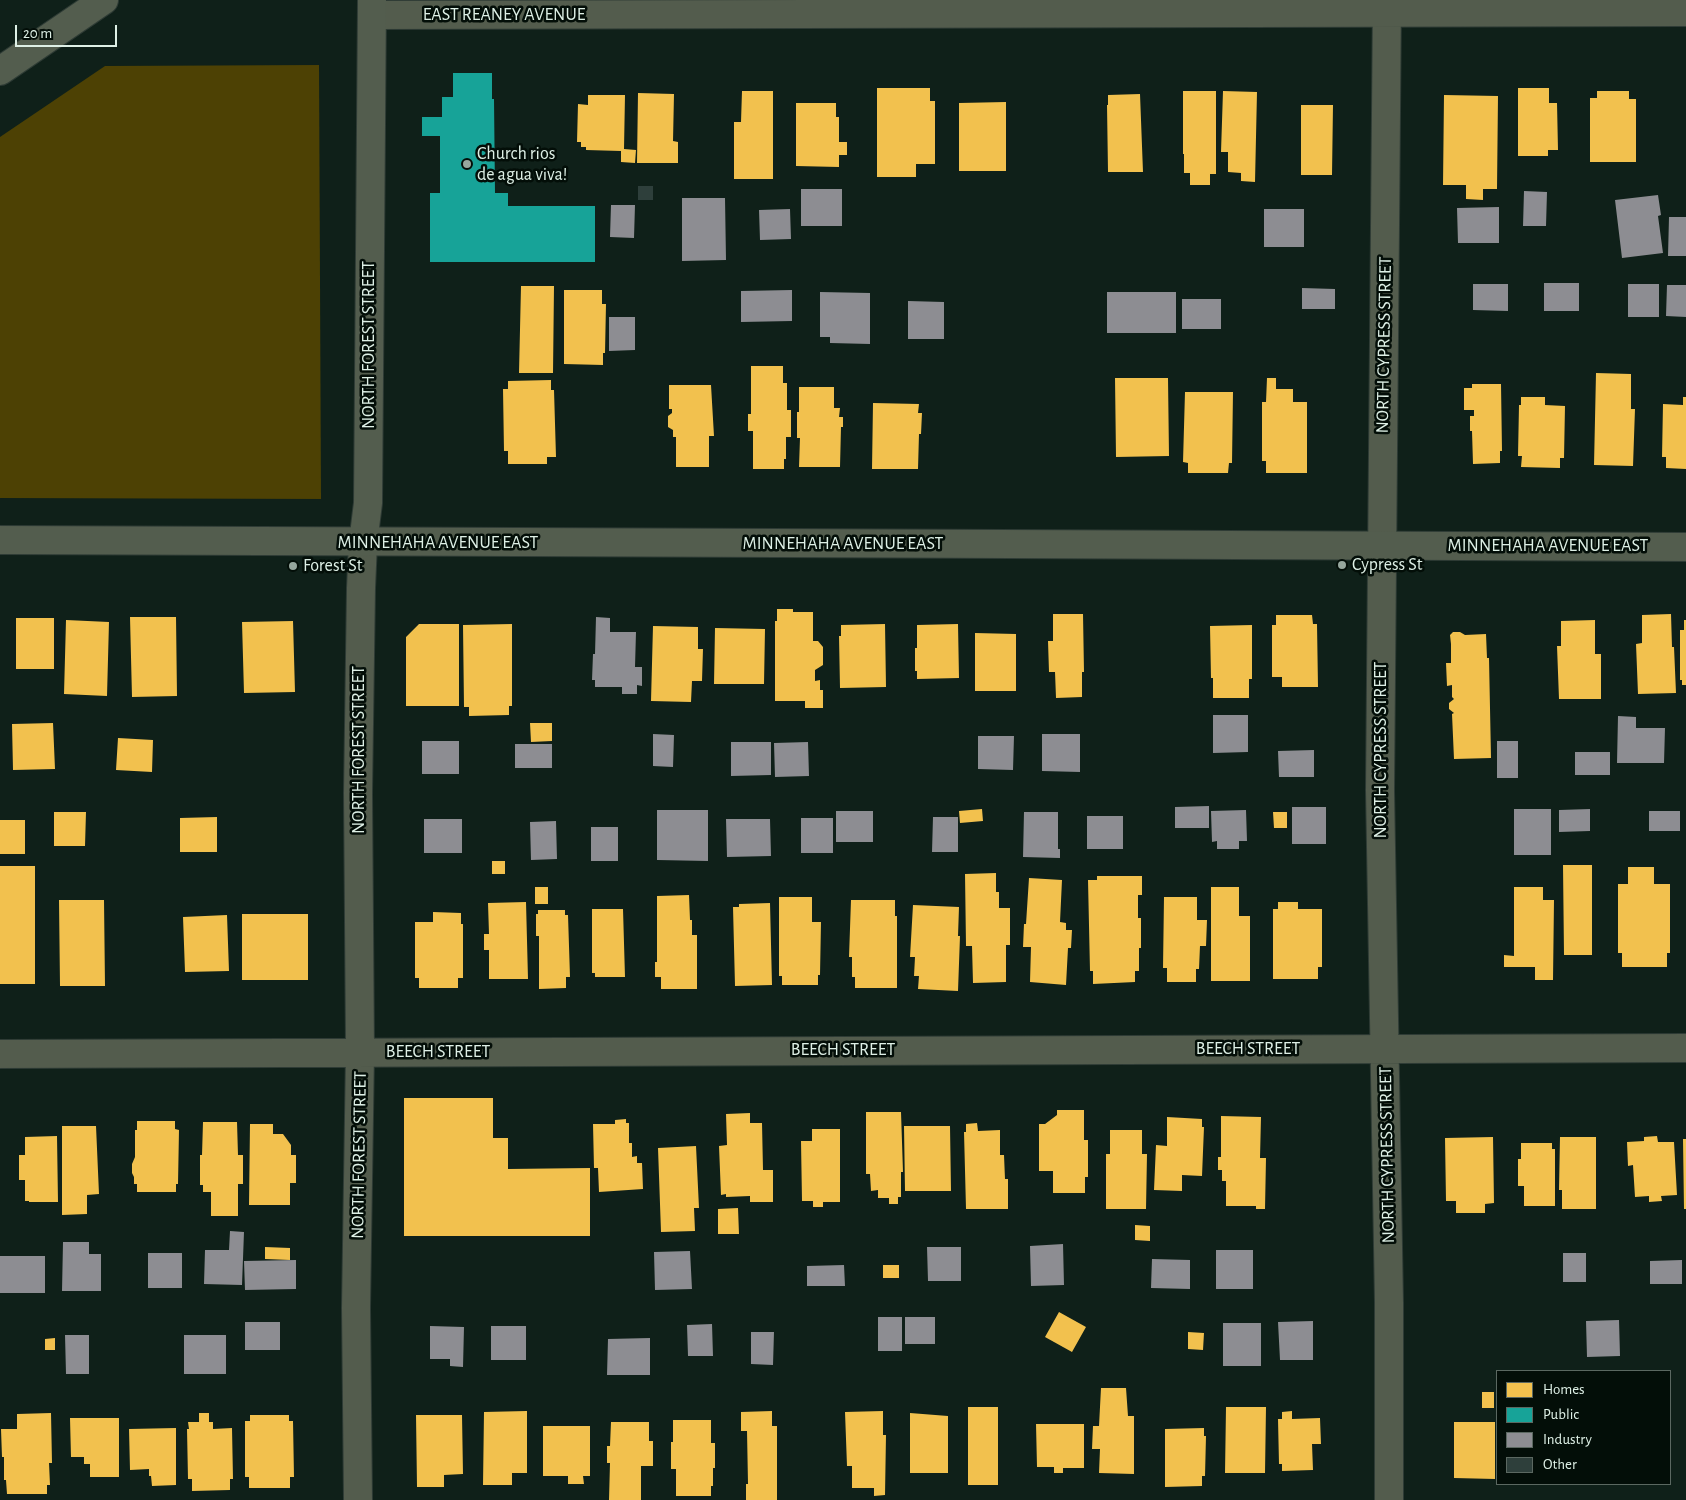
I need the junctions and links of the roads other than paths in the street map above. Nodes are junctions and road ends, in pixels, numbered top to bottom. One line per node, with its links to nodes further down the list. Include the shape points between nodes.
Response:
1 (104, 0): 5 (main road)
2 (1386, 7): 3 (street, EAST REANEY AVENUE); 4 (street, EAST REANEY AVENUE); 8 (street, NORTH CYPRESS STREET)
3 (372, 8): 7 (main road, NORTH FOREST STREET, via 368,503)
4 (1686, 12)
5 (0, 71)
6 (0, 540): 7 (main road, MINNEHAHA AVENUE EAST)
7 (363, 543): 8 (main road, MINNEHAHA AVENUE EAST); 12 (street, NORTH FOREST STREET, via 358,783)
8 (1382, 545): 9 (main road, MINNEHAHA AVENUE EAST); 10 (street, NORTH CYPRESS STREET, via 1380,790)
9 (1686, 547)
10 (1385, 1048): 11 (street, BEECH STREET); 12 (street, BEECH STREET); 15 (street, NORTH CYPRESS STREET)
11 (1686, 1048)
12 (360, 1052): 13 (street, BEECH STREET); 14 (street, NORTH FOREST STREET, via 356,1308)
13 (0, 1054)
14 (358, 1500)
15 (1389, 1500)

